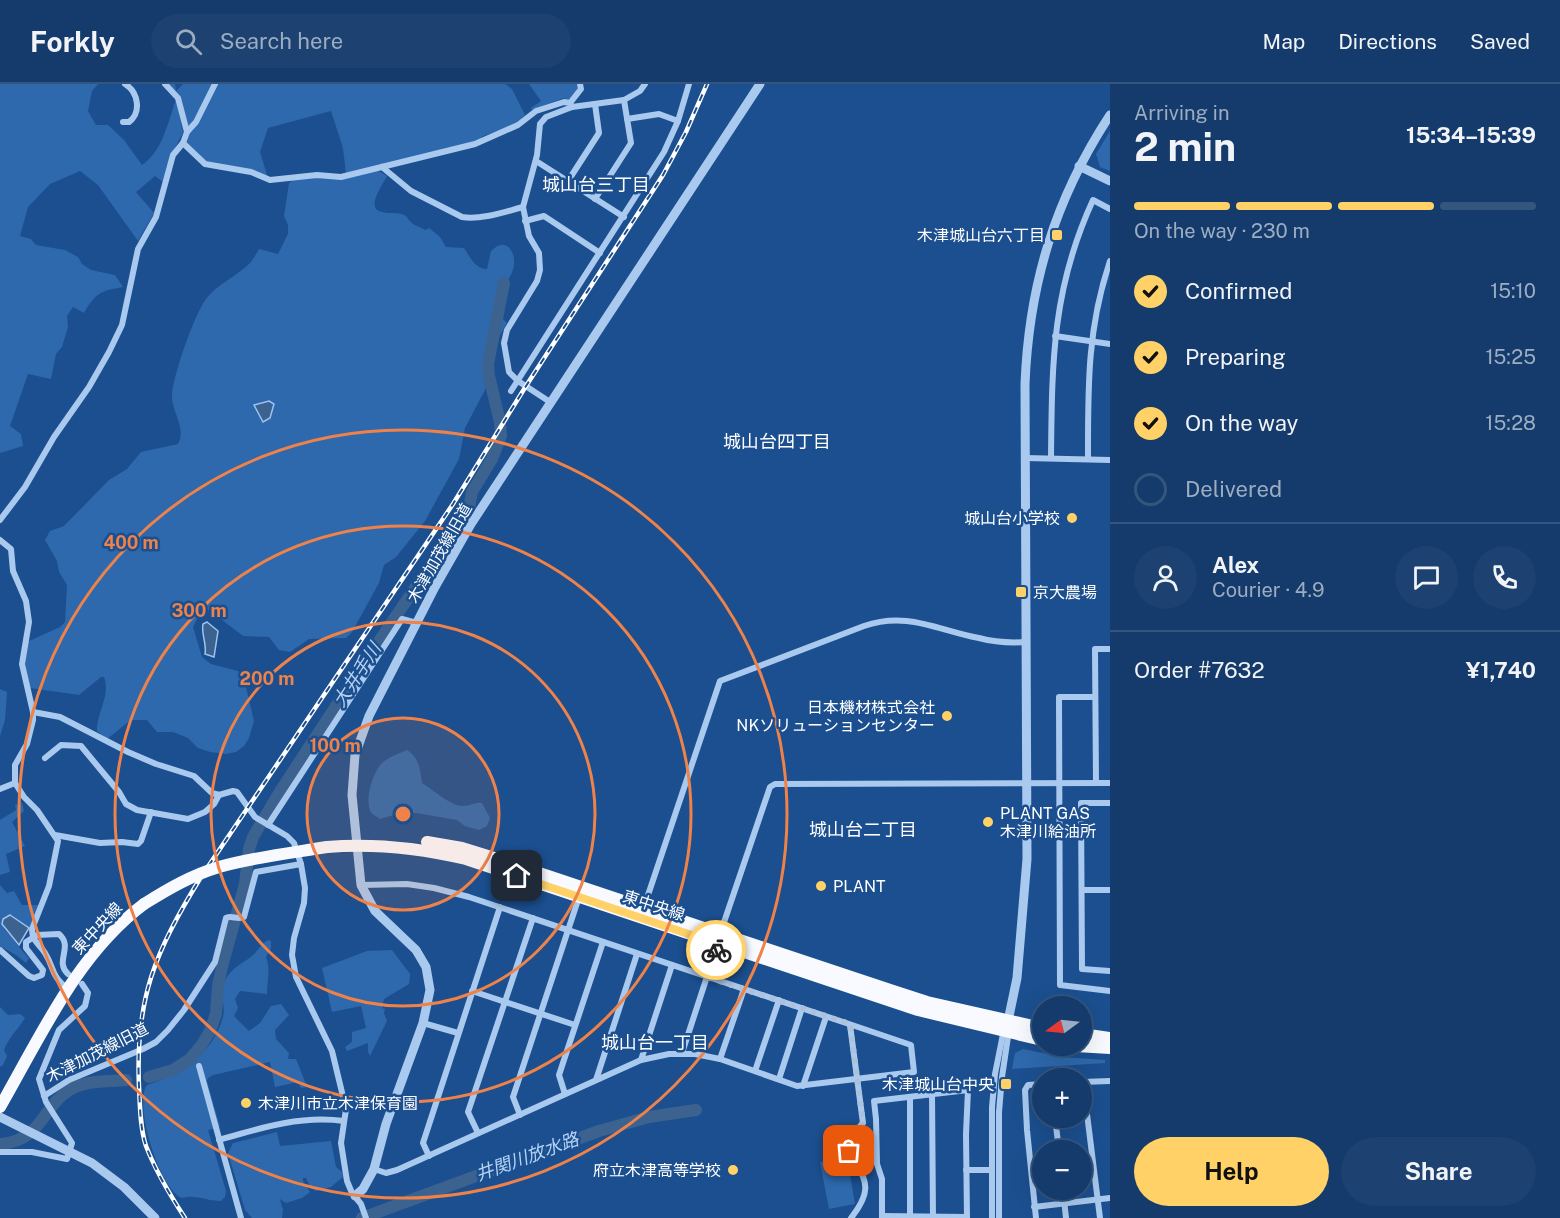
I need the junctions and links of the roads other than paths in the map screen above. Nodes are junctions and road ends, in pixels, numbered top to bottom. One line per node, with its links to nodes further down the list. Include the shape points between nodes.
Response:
1 (125, 84): 14 (street, via 135,93 137,111 129,122)
2 (165, 84): 15 (street, via 178,98)
3 (215, 84): 15 (street)
4 (580, 84): 10 (street)
5 (645, 84): 8 (street)
6 (689, 84): 13 (street)
7 (760, 84): 34 (street, 木津加茂線旧道)
8 (624, 100): 9 (street); 12 (street)
9 (595, 104): 10 (street); 20 (street, via 599,133)
10 (571, 105): 17 (street, via 542,121); 19 (street, via 564,102 536,111 518,125 475,144)
11 (1110, 115): 18 (street)
12 (627, 119): 13 (street, via 659,114); 22 (street, via 631,142)
13 (678, 121): 25 (street)
14 (123, 122)
15 (187, 132): 16 (street)
16 (183, 143): 19 (street, via 205,164 251,172 270,180 317,175 341,177); 39 (street, via 173,155 156,217 138,249 122,325 89,387)
17 (536, 161): 20 (street); 23 (street)
18 (1079, 166): 21 (street); 35 (street, via 1054,223 1034,293 1026,360)
19 (381, 167): 23 (street, via 411,191 462,217)
20 (567, 181): 22 (street)
21 (1110, 181)
22 (594, 199): 25 (street)
23 (523, 207): 26 (street)
24 (1110, 209): 29 (street, via 1093,200 1083,222 1064,282)
25 (624, 217): 27 (street)
26 (525, 221): 27 (street, via 544,216); 32 (street, via 541,264 537,281 507,330 504,343 509,372)
27 (600, 253): 32 (street)
28 (1110, 261): 30 (street)
29 (1054, 336): 30 (street); 36 (street)
30 (1091, 341): 31 (street); 37 (street)
31 (1110, 344)
32 (518, 381): 33 (street); 34 (street)
33 (511, 391)
34 (549, 402): 41 (street, 木津加茂線旧道, via 466,532)
35 (1025, 458): 36 (street); 42 (street)
36 (1051, 458): 37 (street)
37 (1088, 459): 38 (street)
38 (1110, 460)
39 (0, 520)
40 (0, 540): 45 (street, via 11,549 13,571 26,601 29,622 22,664)
41 (417, 623): 56 (street, 木津加茂線旧道, via 402,619); 59 (street, via 358,740 351,784)
42 (1026, 642): 47 (street); 67 (street, via 979,638 914,621 885,621 720,681)
43 (1110, 649): 44 (street, via 1095,649)
44 (1095, 697): 48 (street, via 1059,697); 49 (street)
45 (33, 712): 50 (street, via 27,744 15,765); 53 (street, via 66,719 107,743 194,776)
46 (45, 758): 55 (street, via 61,745 81,746 126,804)
47 (1027, 782): 48 (street); 71 (street, via 775,784 770,787); 93 (street, via 1025,906)
48 (1059, 782): 49 (street); 83 (street, via 1060,985)
49 (1096, 782): 51 (street)
50 (15, 783): 52 (street); 57 (street)
51 (1110, 783)
52 (0, 789)
53 (219, 795): 55 (street, via 205,812 188,819); 56 (street, via 237,792 255,816)
54 (1110, 803): 63 (street, via 1081,803)
55 (151, 812): 58 (street, via 138,844)
56 (268, 825): 61 (street, via 294,843)
57 (55, 835): 58 (street); 60 (street)
58 (69, 837): 60 (street)
59 (356, 844): 62 (street); 65 (highway, 東中央線, via 434,851); 67 (highway, 東中央線, via 368,839 392,839 462,848); 80 (highway, 東中央線, bridge, via 263,856 217,867 169,888 144,904 106,938)
60 (57, 849): 70 (street, via 50,886 32,929)
61 (301, 864): 115 (street, 木津加茂線旧道, via 256,872 244,917 226,918 210,972 156,1042 69,1080); 119 (street, via 304,903 292,955 296,977 332,1051 344,1096)
62 (361, 885): 66 (street, via 434,888); 89 (street, via 375,911 407,939 423,961 430,990)
63 (1082, 890): 64 (street); 76 (street, via 1082,969)
64 (1110, 890)
65 (579, 897): 69 (street); 71 (highway, 東中央線)
66 (500, 907): 68 (street); 82 (street)
67 (644, 907): 71 (highway, 東中央線)
68 (533, 918): 69 (street); 85 (street)
69 (567, 930): 72 (street); 87 (street)
70 (33, 937): 73 (street, via 26,942 26,948 42,966 38,977 29,976); 77 (street, via 54,933 64,938 66,949 61,964); 80 (street, via 47,956 55,978)
71 (719, 939): 78 (street); 93 (highway, 東中央線)
72 (603, 942): 74 (street); 91 (street)
73 (0, 950)
74 (637, 954): 75 (street); 106 (street)
75 (672, 965): 78 (street); 102 (street)
76 (1110, 971)
77 (68, 974)
78 (707, 977): 81 (street); 100 (street)
79 (82, 984): 115 (street, via 88,993 85,1006 59,1030 40,1073)
80 (68, 989): 116 (highway, 東中央線)
81 (744, 989): 84 (street); 101 (street)
82 (472, 991): 85 (street); 94 (street)
83 (1110, 991)
84 (779, 1000): 86 (street); 104 (street)
85 (505, 1002): 87 (street); 121 (street, via 468,1112)
86 (802, 1008): 88 (street); 105 (street)
87 (540, 1014): 91 (street); 117 (street, via 513,1097)
88 (826, 1017): 90 (street); 111 (street)
89 (423, 1023): 94 (street); 126 (street)
90 (850, 1024): 107 (street); 107 (street, via 911,1045 914,1072)
91 (575, 1025): 112 (street, via 559,1075)
92 (1032, 1028): 93 (highway, 東中央線)
93 (1007, 1029): 96 (highway, 東中央線); 128 (street, via 993,1096); 144 (street, via 999,1112)
94 (458, 1033): 125 (street, via 423,1143)
95 (1092, 1035): 97 (highway)
96 (1032, 1037)
97 (1110, 1038)
98 (1092, 1047): 99 (highway)
99 (1110, 1048)
100 (682, 1053): 101 (street); 102 (street)
101 (720, 1059): 104 (street)
102 (641, 1060): 106 (street)
103 (199, 1066): 122 (street)
104 (755, 1071): 105 (street)
105 (778, 1079): 111 (street)
106 (596, 1080): 112 (street)
107 (856, 1080): 111 (street); 142 (street, via 863,1123 847,1141 863,1173 865,1192)
108 (1110, 1081): 109 (street)
109 (1092, 1082)
110 (1032, 1085): 134 (street, via 1025,1090)
111 (803, 1086)
112 (565, 1094): 117 (street)
113 (932, 1094): 114 (street); 127 (street, via 968,1090); 137 (street)
114 (910, 1097): 135 (street, via 874,1101); 136 (street)
115 (45, 1099): 123 (street, 木津加茂線旧道, via 69,1136)
116 (0, 1107)
117 (520, 1115): 121 (street)
118 (0, 1117): 123 (street)
119 (344, 1121): 122 (street, via 294,1121); 129 (street, via 341,1143 347,1181)
120 (1088, 1128): 132 (street)
121 (478, 1133): 125 (street)
122 (219, 1140): 140 (street)
123 (70, 1151): 124 (street, via 67,1159 32,1152); 139 (street, via 124,1186)
124 (0, 1152)
125 (429, 1156): 126 (street, via 386,1173)
126 (374, 1169): 129 (street)
127 (966, 1170): 128 (street); 138 (street)
128 (992, 1170): 143 (street)
129 (355, 1196): 141 (street)
130 (1110, 1198): 132 (street)
131 (1064, 1200): 133 (street)
132 (1097, 1200): 133 (street); 147 (street)
133 (1065, 1204): 134 (street); 146 (street)
134 (1034, 1207): 145 (street)
135 (882, 1217): 136 (street)
136 (910, 1217): 137 (street)
137 (933, 1217): 138 (street)
138 (967, 1217)
139 (155, 1218)
140 (241, 1218)
141 (366, 1218)
142 (851, 1218)
143 (992, 1218)
144 (999, 1218)
145 (1036, 1218)
146 (1066, 1218)
147 (1100, 1218)

